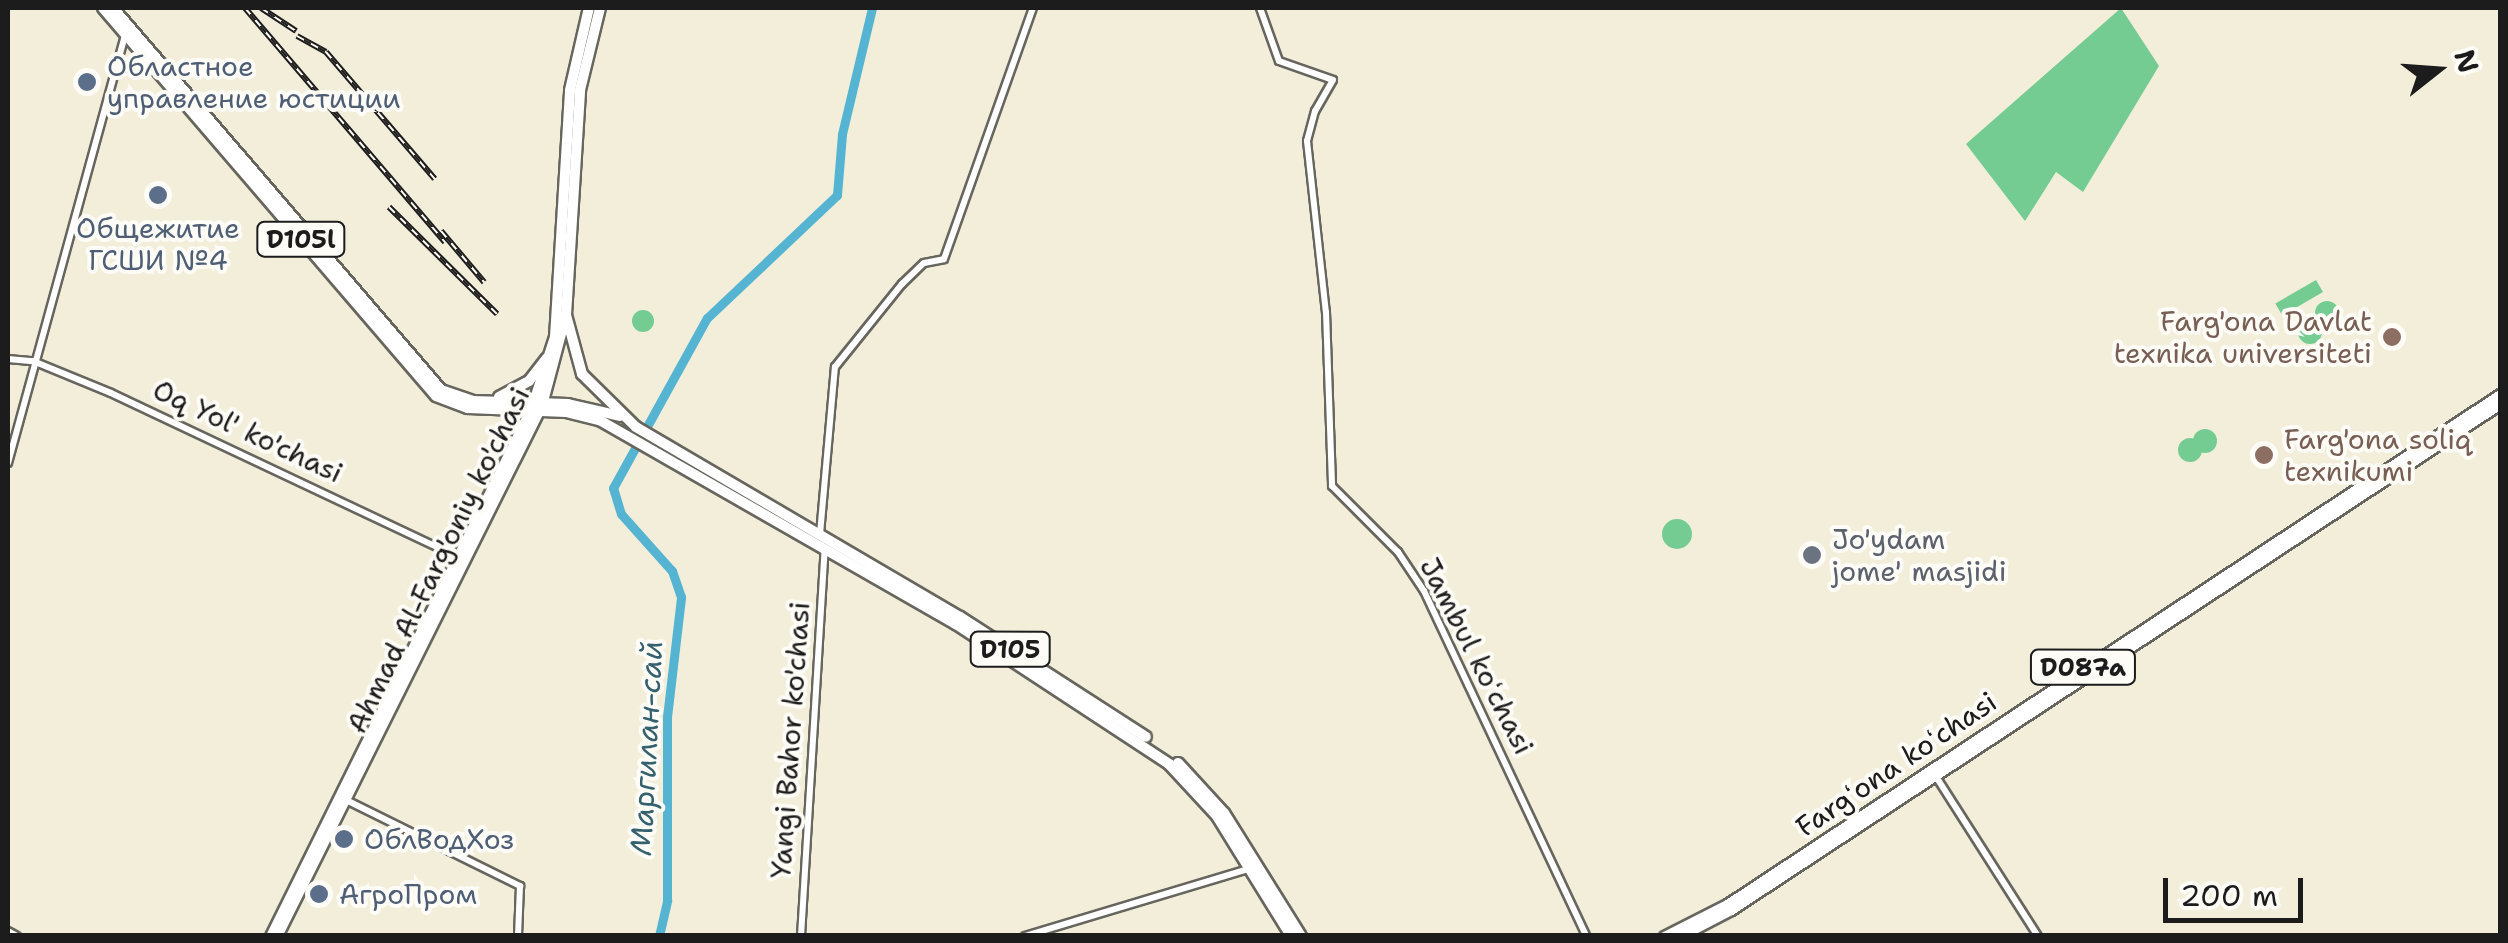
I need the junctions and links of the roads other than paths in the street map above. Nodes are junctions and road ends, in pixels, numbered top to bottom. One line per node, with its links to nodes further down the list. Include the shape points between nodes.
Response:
1 (104, 8): 7 (highway, D105l)
2 (114, 8): 7 (highway, D105l)
3 (589, 8): 10 (highway, Ahmad Al-Farg'oniy ko'chasi, via 570,90)
4 (600, 8): 8 (highway, Ahmad Al-Farg'oniy ko'chasi, via 580,90)
5 (1033, 8): 24 (street, via 944,259 924,263 902,284 835,367)
6 (1260, 8): 39 (street, Jambul koʻchasi, via 1283,64 1333,80 1314,111 1307,142 1324,289 1332,486 1398,552 1424,591)
7 (127, 30): 9 (highway, D105l); 12 (street)
8 (566, 316): 16 (highway, Ahmad Al-Farg'oniy ko'chasi); 18 (highway, via 582,374)
9 (395, 347): 14 (highway, D105l, via 441,390); 17 (highway, D105l, via 436,396 468,408)
10 (552, 349): 14 (highway, via 521,387); 16 (highway, Ahmad Al-Farg'oniy ko'chasi)
11 (8, 359): 12 (street, Oq Yol' ko'chasi)
12 (32, 361): 22 (street); 26 (street, Oq Yol' ko'chasi)
13 (2500, 394): 23 (main road, Fargʻona koʻchasi / D087a)
14 (485, 401): 16 (highway, D105l)
15 (2500, 404): 23 (main road, Fargʻona koʻchasi / D087a)
16 (537, 406): 17 (highway, D105l); 18 (highway, D105); 19 (main road, Ahmad Al-Farg'oniy ko'chasi); 20 (highway, D105); 26 (main road, Ahmad Al-Farg'oniy ko'chasi)
17 (503, 410): 19 (highway, via 517,418)
18 (621, 416): 20 (highway, D105)
19 (521, 430): 26 (main road, Ahmad Al-Farg'oniy ko'chasi)
20 (632, 431): 21 (highway, D105)
21 (649, 441): 24 (highway, D105); 25 (highway, D105)
22 (8, 463)
23 (2346, 500): 28 (main road, Fargʻona koʻchasi / D087a)
24 (820, 535): 27 (highway, D105)
25 (825, 548): 27 (highway, D105); 35 (street, Yangi Bahor ko'chasi)
26 (460, 558): 29 (main road, Ahmad Al-Farg'oniy ko'chasi)
27 (1020, 660): 30 (highway, D105, via 1159,755 1209,805); 38 (highway, D105, via 1139,731 1191,774 1228,817)
28 (1932, 771): 40 (main road, Fargʻona koʻchasi / D087a, via 1727,904); 41 (main road, Fargʻona koʻchasi / D087a, via 1731,910); 42 (street)
29 (342, 798): 33 (main road, Ahmad Al-Farg'oniy ko'chasi); 34 (street, via 520,886)
30 (1250, 869): 36 (street); 37 (highway, D105)
31 (8, 931): 32 (street)
32 (17, 936)
33 (274, 936)
34 (518, 936)
35 (801, 936)
36 (1025, 936)
37 (1291, 936)
38 (1301, 936)
39 (1586, 936)
40 (1664, 936)
41 (1681, 936)
42 (2038, 936)

